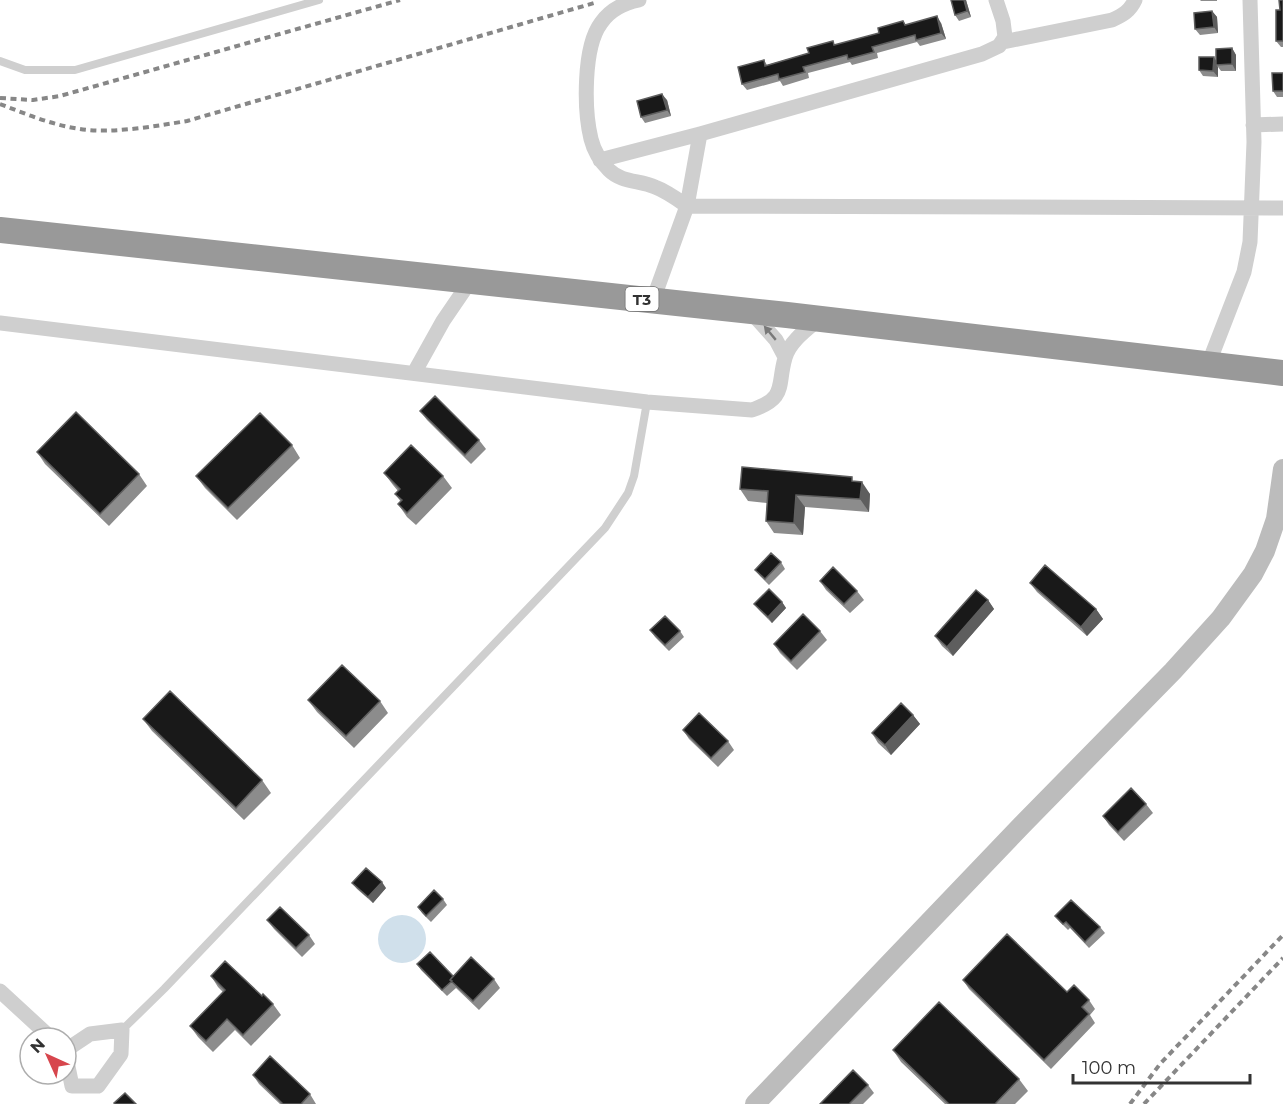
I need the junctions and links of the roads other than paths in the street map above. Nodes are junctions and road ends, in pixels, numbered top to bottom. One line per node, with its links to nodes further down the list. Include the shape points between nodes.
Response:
1 (319, 0): 7 (lane, via 75,70 25,70)
2 (639, 0): 11 (street, via 607,15 592,41 588,61 590,124)
3 (996, 0): 6 (street, via 1005,29)
4 (1134, 0): 6 (street, via 1125,14 1112,20)
5 (1250, 0): 8 (street)
6 (1003, 42): 10 (street, via 982,54)
7 (0, 61)
8 (1253, 124): 9 (street); 13 (street)
9 (1283, 124)
10 (700, 134): 11 (street); 12 (street)
11 (600, 160): 12 (street, via 620,178 657,187)
12 (687, 206): 13 (street); 17 (street)
13 (1251, 207): 14 (street); 22 (street, via 1244,272)
14 (1283, 208)
15 (0, 231): 16 (highway, T3)
16 (471, 280): 17 (highway, T3); 23 (street)
17 (653, 300): 18 (highway, T3)
18 (751, 311): 19 (highway, T3); 21 (street, one-way to 18)
19 (819, 319): 21 (street, via 801,334); 22 (highway, T3)
20 (0, 323): 23 (street)
21 (785, 357): 25 (street, via 780,387 774,397 752,410)
22 (1208, 365): 24 (highway, T3)
23 (414, 373): 25 (street)
24 (1283, 373)
25 (647, 402): 29 (lane, via 634,476 628,493 605,528)
26 (1283, 469): 32 (street, via 1276,519 1265,551 1221,618)
27 (0, 991): 28 (street)
28 (38, 1026)
29 (122, 1030): 30 (street, via 90,1034); 31 (street, via 121,1054 98,1086)
30 (78, 1042)
31 (78, 1086)
32 (755, 1104)

